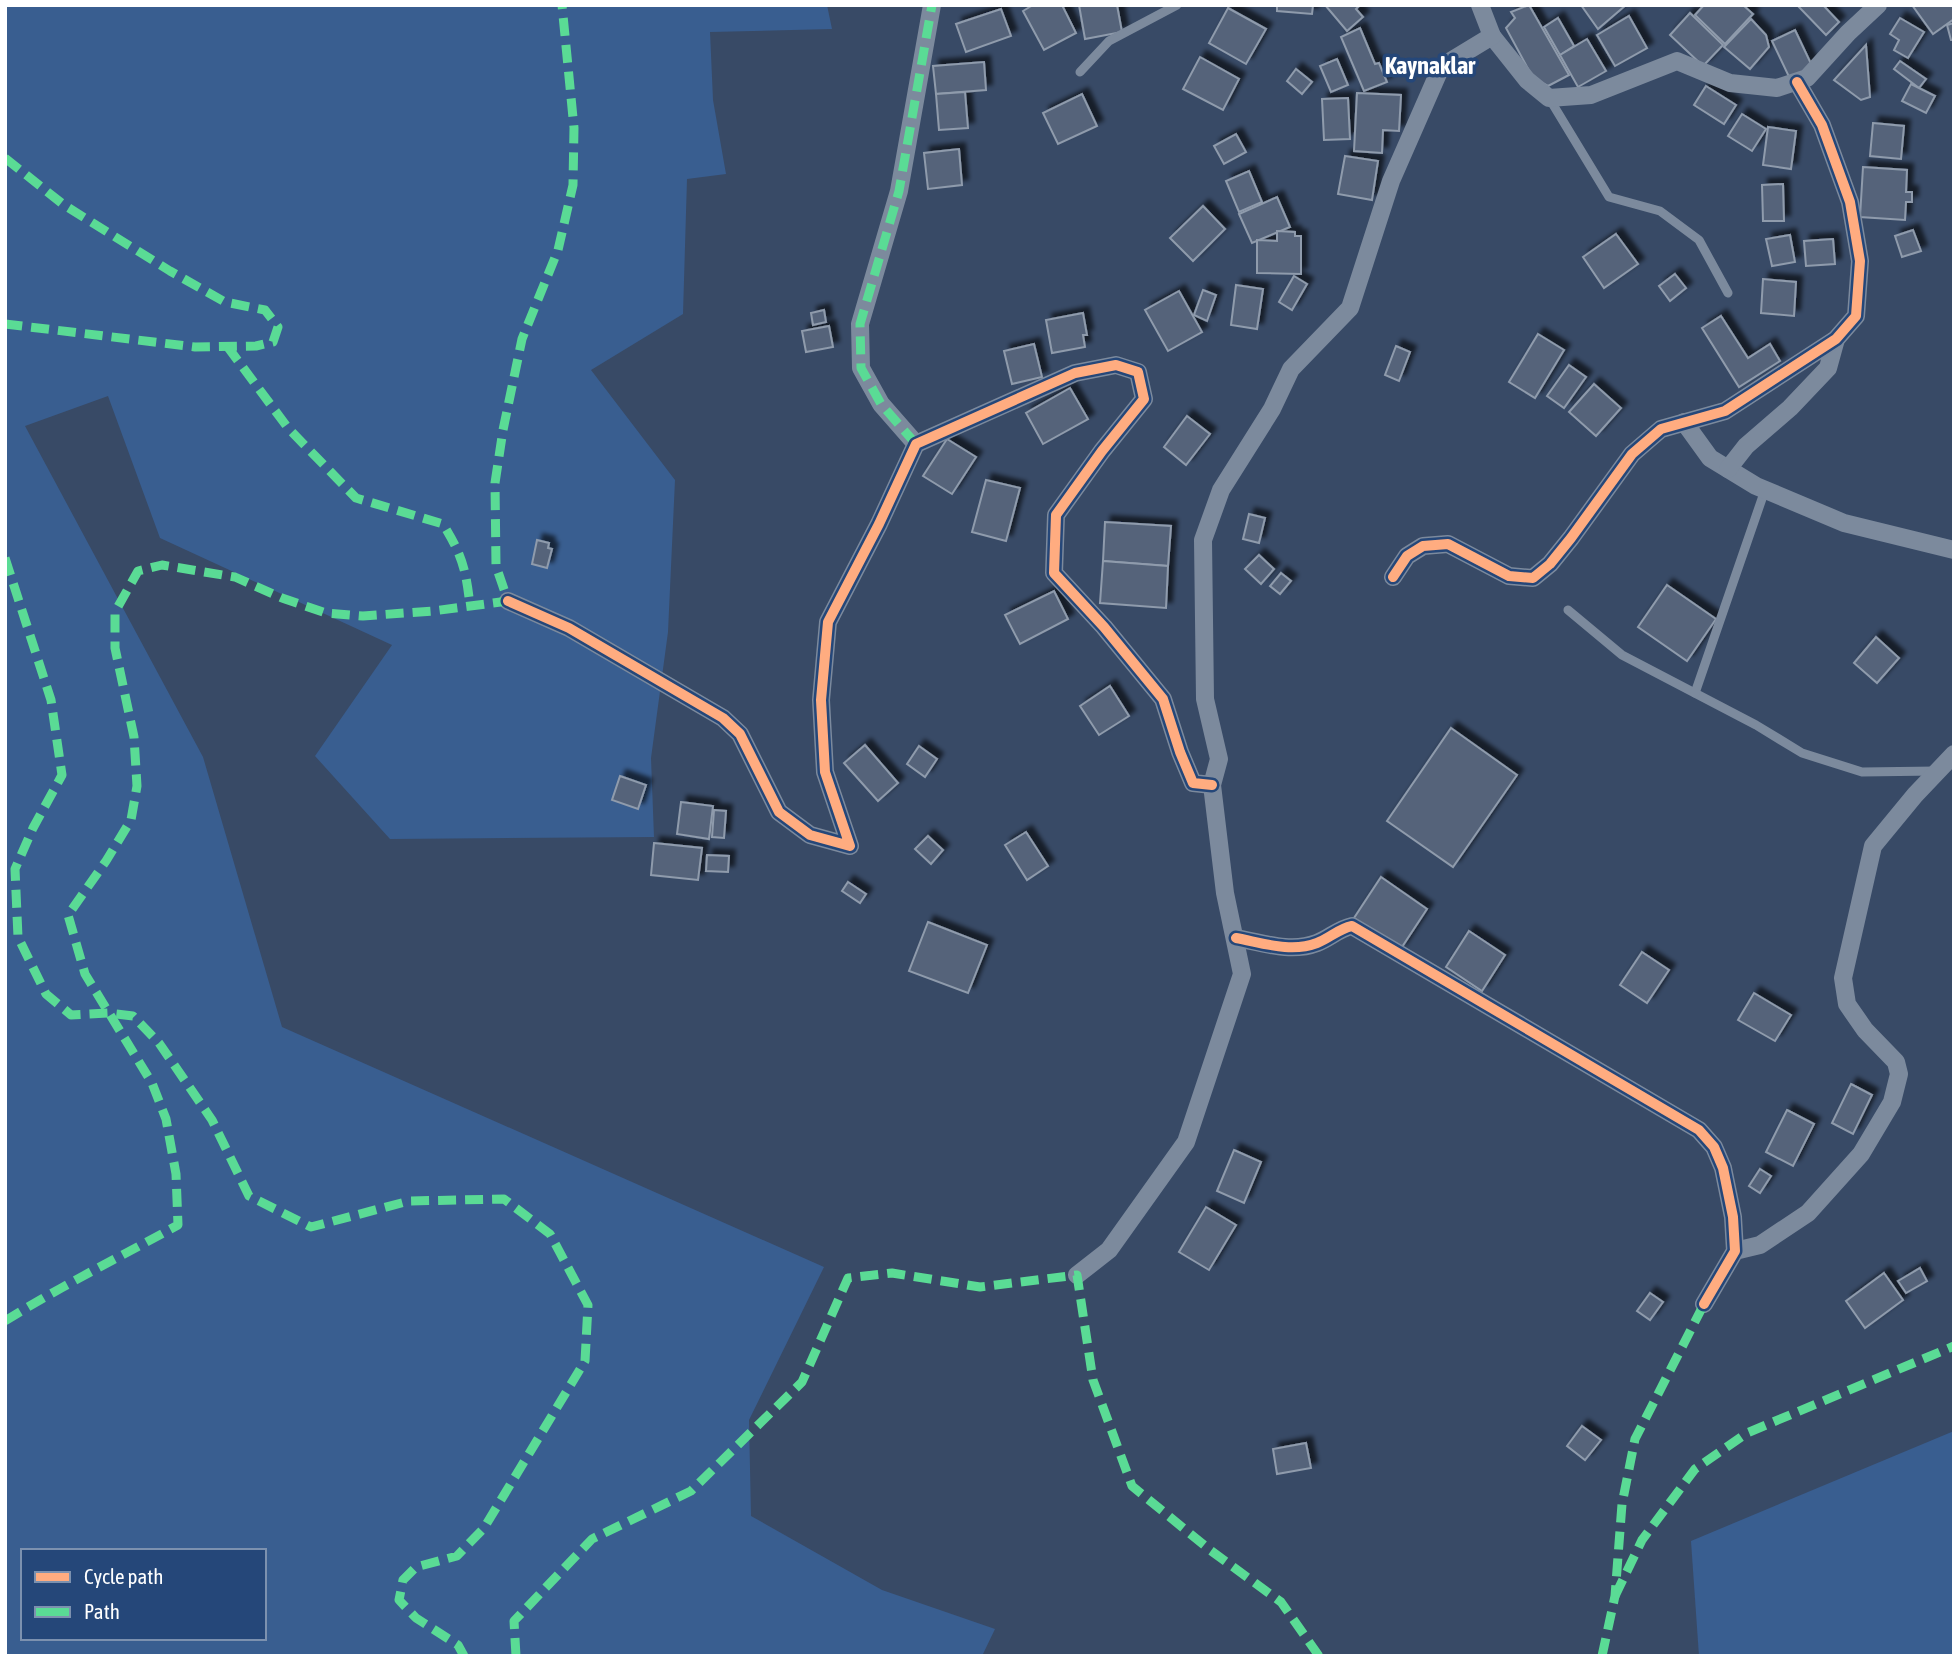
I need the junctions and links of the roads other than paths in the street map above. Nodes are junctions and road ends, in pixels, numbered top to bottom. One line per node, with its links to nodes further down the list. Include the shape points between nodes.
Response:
1 (932, 5): 12 (street, via 898,191 860,324 861,368 881,404)
2 (1177, 5): 6 (lane, via 1109,41)
3 (1480, 5): 5 (street)
4 (1878, 5): 7 (street, via 1807,78)
5 (1492, 36): 8 (street, via 1527,80); 22 (street, via 1441,67 1391,181 1350,307 1291,369 1272,409 1221,490 1203,540 1205,699 1219,759)
6 (1080, 72)
7 (1797, 82): 8 (street, via 1777,88 1730,83 1677,61 1591,95); 10 (street, via 1822,125 1850,202 1860,261 1856,316)
8 (1549, 98): 9 (lane, via 1609,197 1660,211 1699,240)
9 (1728, 293)
10 (1836, 339): 11 (street, via 1725,411); 13 (street, via 1828,368)
11 (1684, 422): 13 (street, via 1710,458); 16 (street, via 1661,429 1632,454 1571,538 1533,578 1509,576 1448,544 1423,546 1406,556)
12 (916, 444): 17 (street, via 828,622 821,700 825,772 850,846 810,835 779,812 740,734 723,718 569,628); 22 (street, via 1075,373 1116,365 1138,372 1144,399 1056,515 1054,573 1163,699 1193,783)
13 (1728, 469): 14 (street)
14 (1765, 490): 15 (street, via 1844,523); 19 (lane)
15 (1954, 550)
16 (1393, 577)
17 (508, 601)
18 (1568, 610): 19 (lane, via 1622,655)
19 (1695, 693): 21 (lane, via 1802,754 1862,772)
20 (1954, 754): 21 (street)
21 (1938, 771): 24 (street, via 1873,846 1843,978 1847,1004 1896,1062 1899,1074 1892,1102 1861,1154 1808,1213 1760,1245)
22 (1212, 785): 23 (street, via 1225,893)
23 (1236, 938): 24 (street, via 1295,949 1352,926 1699,1130 1714,1147 1723,1168); 25 (street, via 1242,974 1186,1142 1109,1250)
24 (1735, 1251): 26 (street)
25 (1077, 1275)
26 (1704, 1304)

